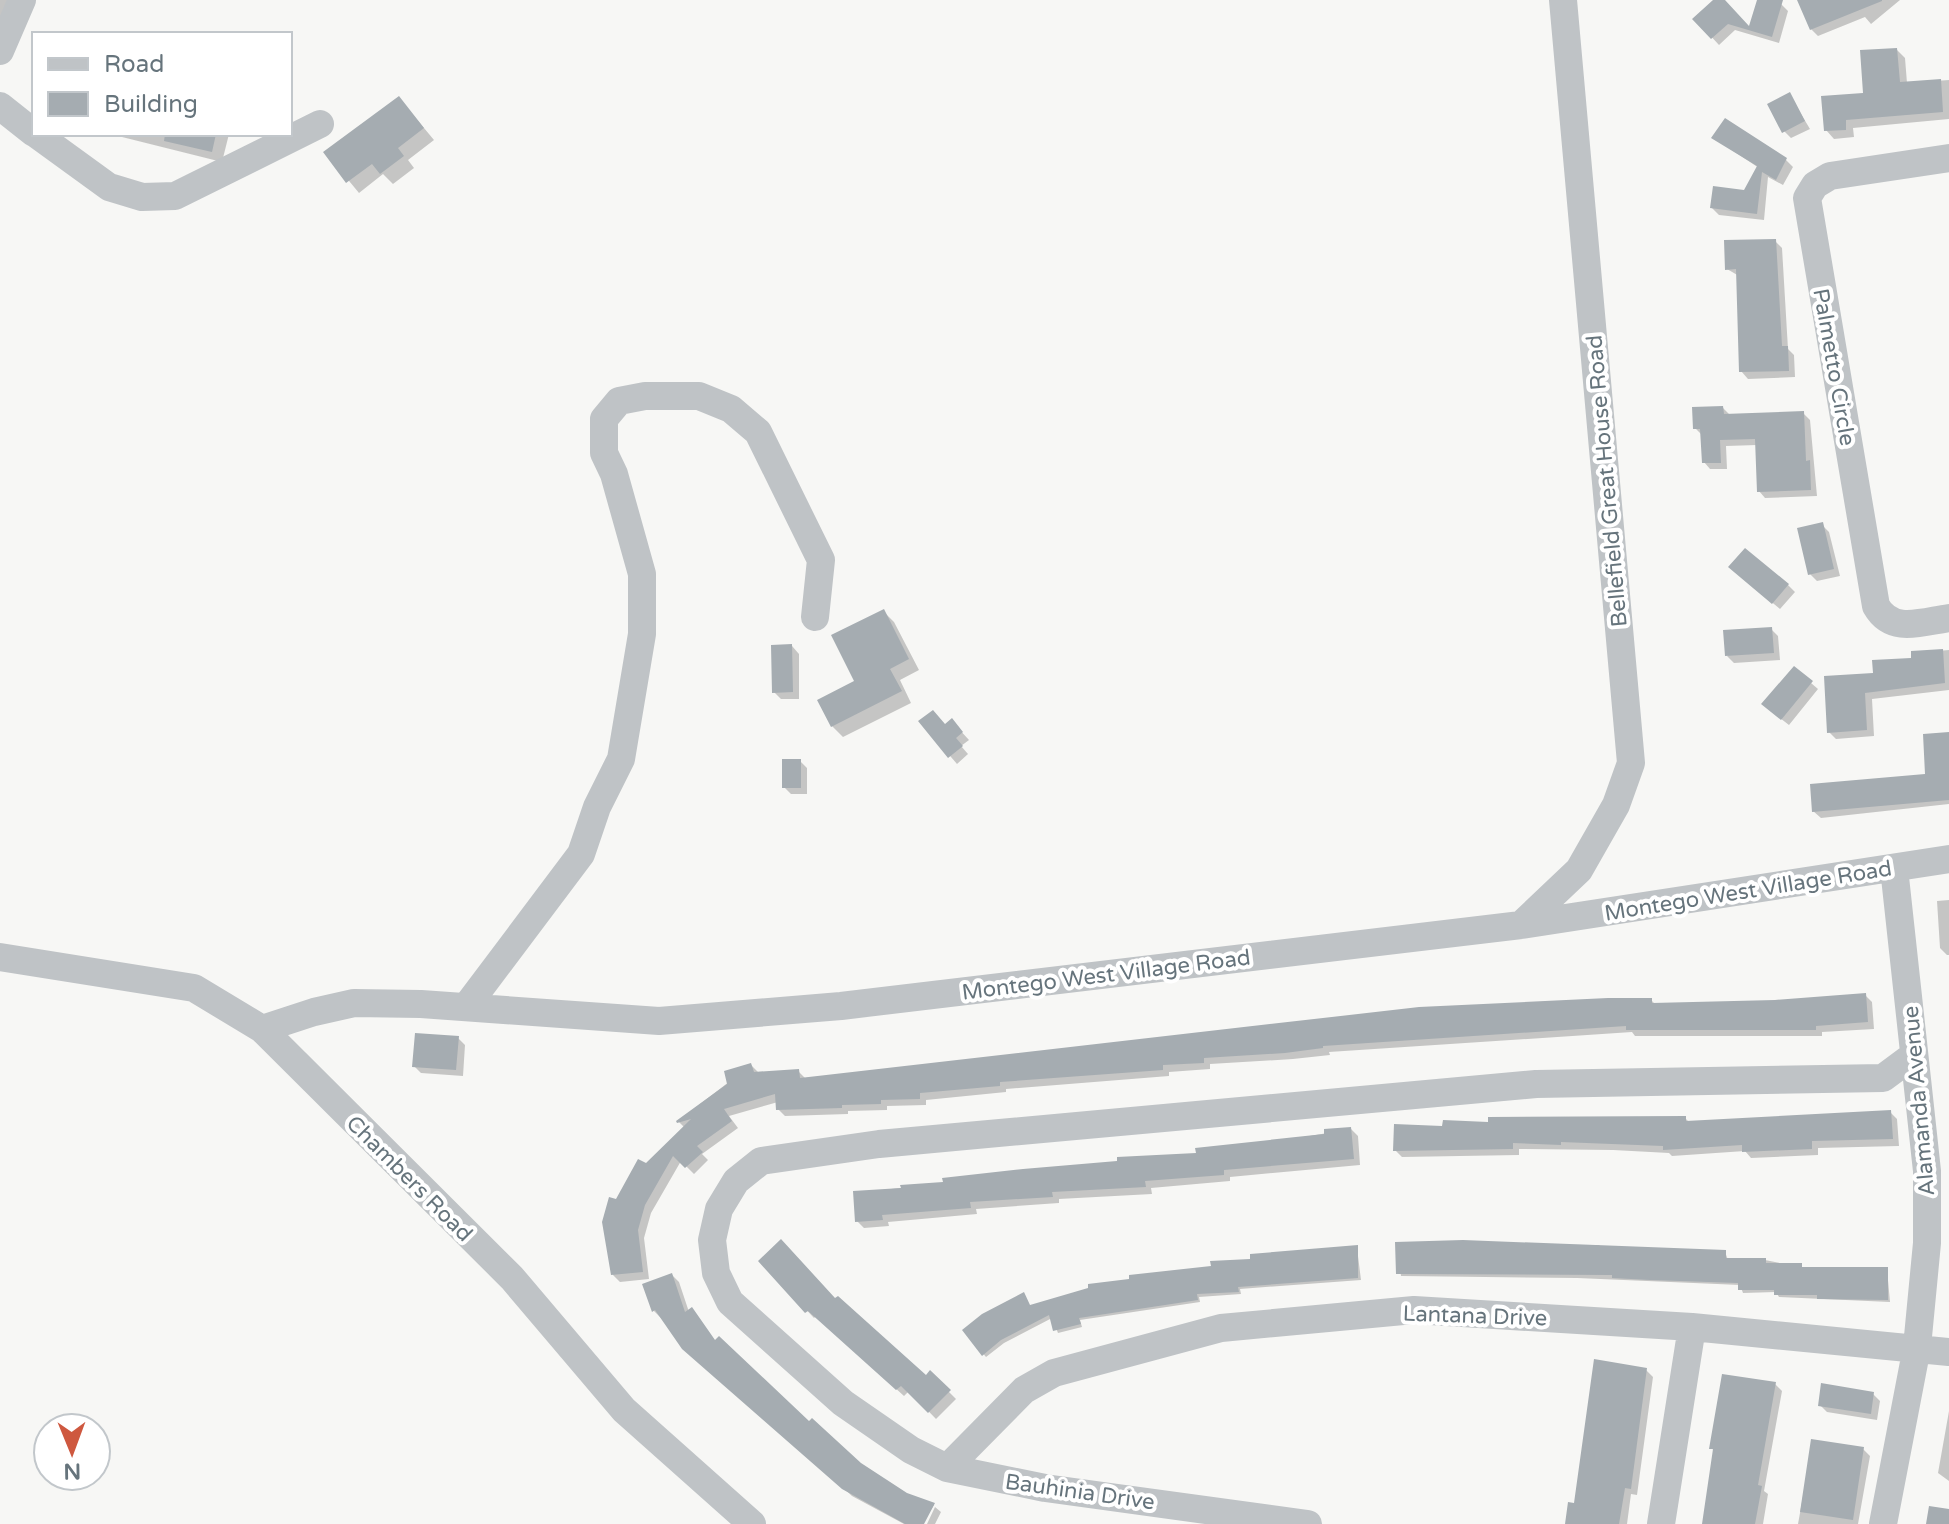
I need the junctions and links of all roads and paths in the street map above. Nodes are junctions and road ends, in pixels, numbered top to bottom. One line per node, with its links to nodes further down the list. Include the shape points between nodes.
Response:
1 (22, 0): 3 (street)
2 (1563, 0): 13 (street, Bellefield Great House Road, via 1631,763 1616,805 1579,870)
3 (0, 51)
4 (0, 106): 6 (street)
5 (320, 124): 7 (street, via 175,196 142,197 109,187)
6 (32, 131)
7 (39, 136)
8 (1949, 158): 10 (street, Palmetto Circle, via 1830,176 1807,198 1876,606 1883,619 1899,626)
9 (815, 617): 15 (street, via 821,560 758,432 731,409 699,396 619,401 604,419 604,453 642,574 642,634 621,759 581,854)
10 (1949, 618)
11 (1949, 859): 12 (street, Montego West Village Road)
12 (1894, 868): 13 (street, Montego West Village Road); 17 (street, Alamanda Avenue)
13 (1521, 925): 15 (street, Montego West Village Road, via 841,1006 659,1021)
14 (0, 957): 16 (street, Chambers Road, via 194,988)
15 (466, 1007): 16 (street, Montego West Village Road, via 354,1003)
16 (262, 1029): 22 (street, Chambers Road, via 512,1278 624,1410)
17 (1914, 1055): 19 (street, Alamanda Avenue, via 1927,1171 1927,1243); 21 (street, Bauhinia Drive, via 1883,1078 1536,1084 894,1142 761,1161 736,1181 719,1209 712,1240 716,1273 730,1302 843,1403)
18 (1692, 1327): 19 (street, Lantana Drive); 21 (street, Lantana Drive, via 1414,1310 1221,1328 1054,1373 1024,1390); 24 (street)
19 (1917, 1347): 20 (street, Lantana Drive); 25 (street, Alamanda Avenue)
20 (1949, 1352)
21 (947, 1468): 23 (street, Bauhinia Drive, via 1045,1488)
22 (752, 1524)
23 (1308, 1524)
24 (1661, 1524)
25 (1883, 1524)

